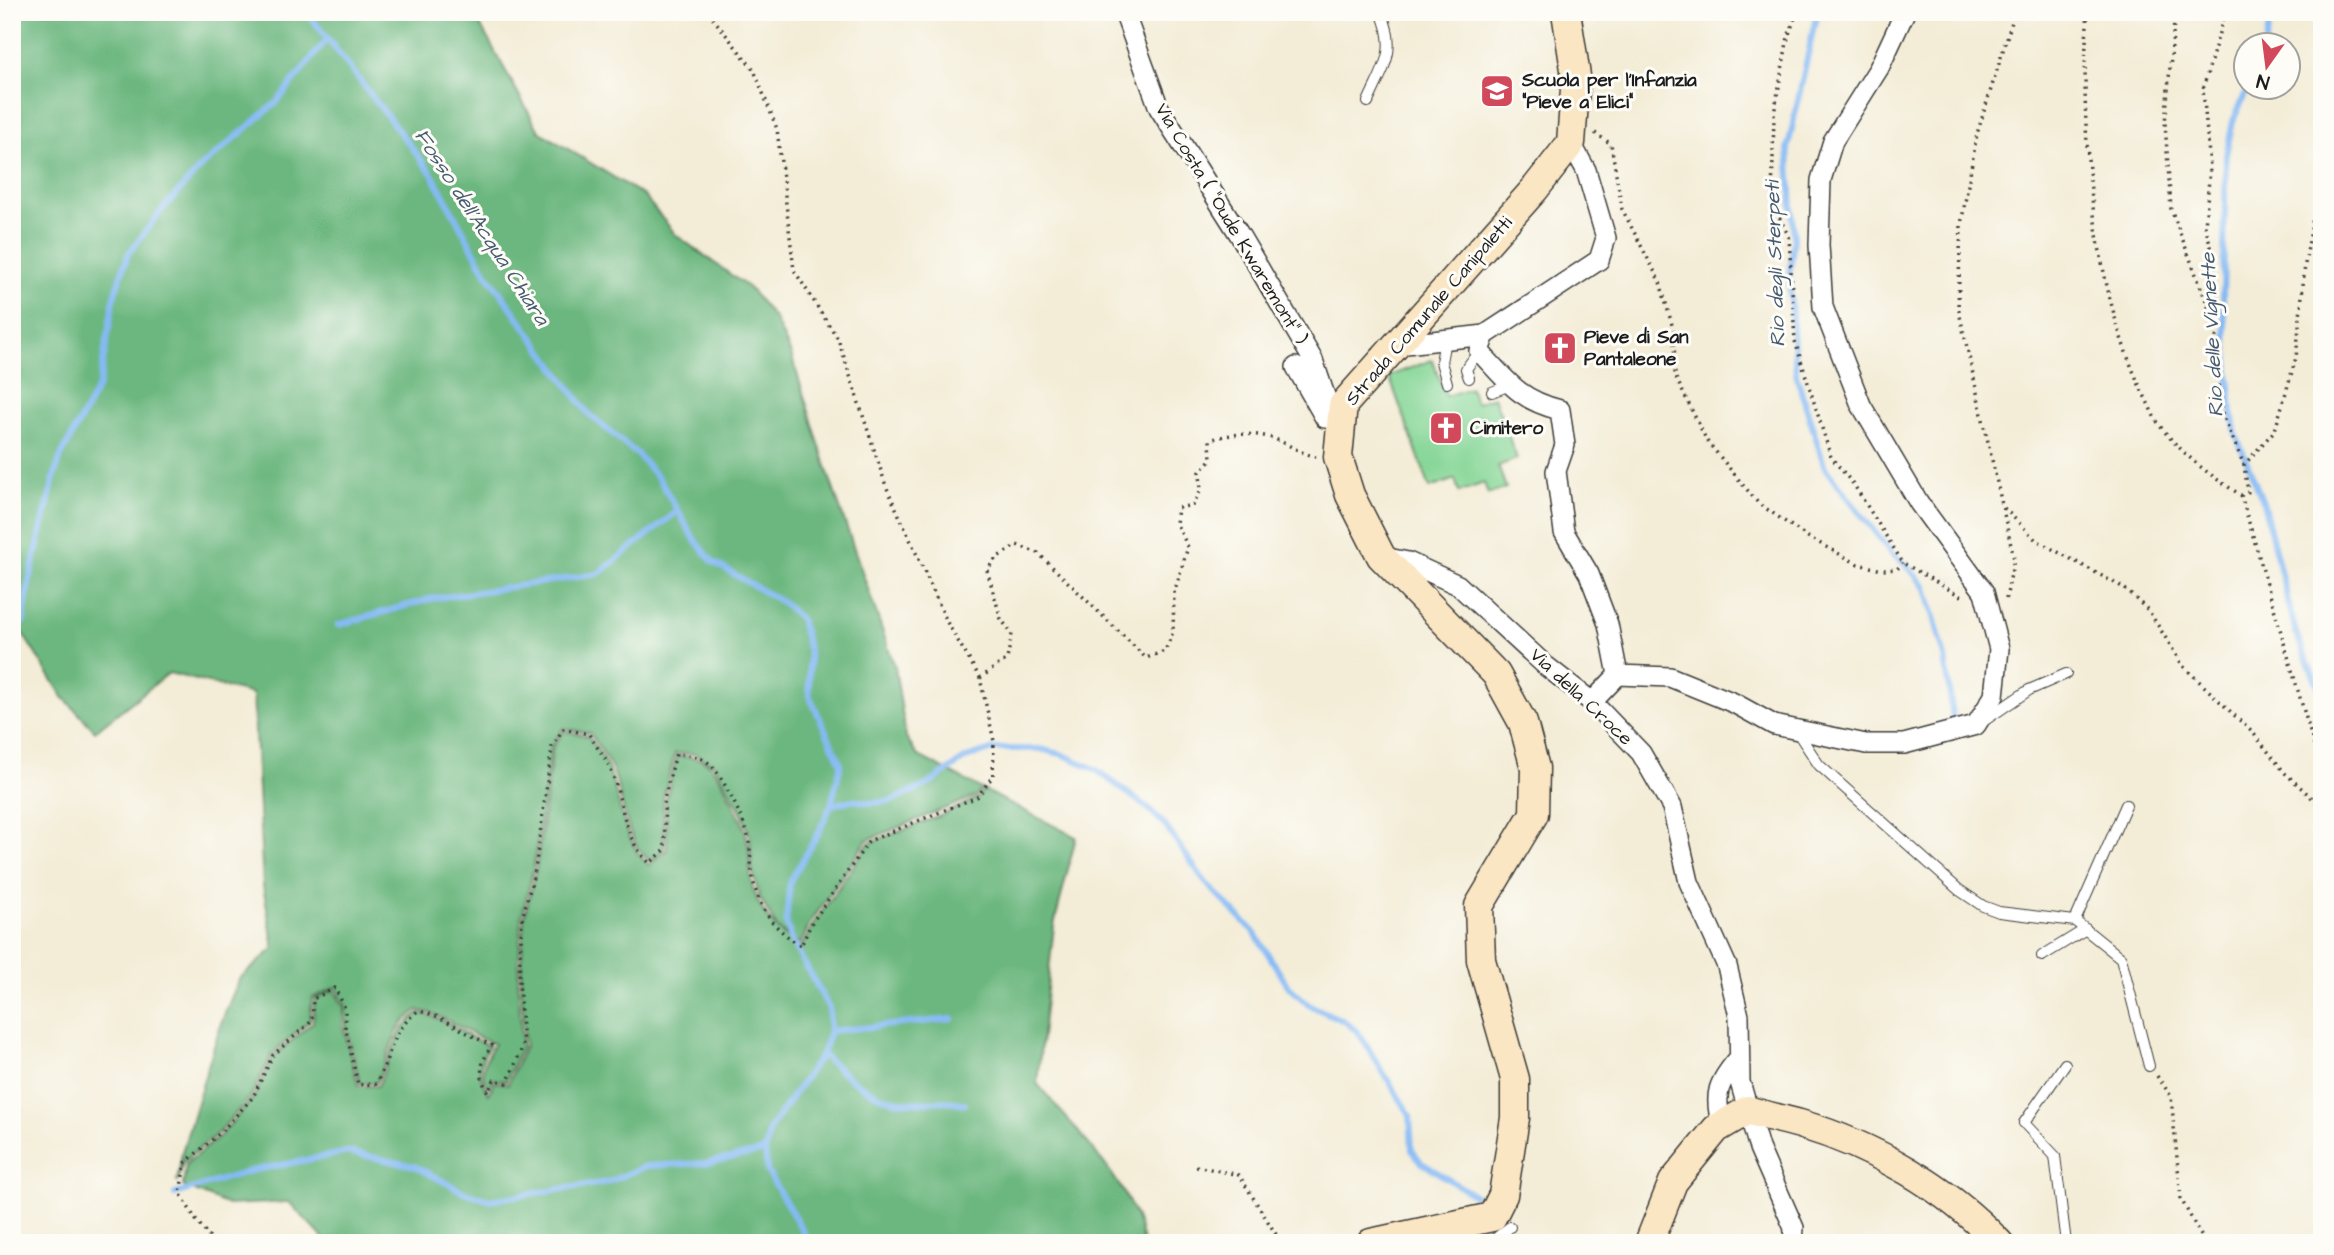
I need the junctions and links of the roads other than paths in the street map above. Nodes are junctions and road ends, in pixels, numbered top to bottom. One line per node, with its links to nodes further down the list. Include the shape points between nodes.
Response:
1 (1124, 12): 13 (street, Via Costa ( "Oude Kwaremont" ), via 1159,107 1313,360)
2 (1381, 12): 5 (lane, via 1391,50)
3 (1566, 12): 6 (street, via 1576,76)
4 (1905, 12): 18 (street, via 1879,68 1833,141 1821,180 1823,307 1861,405 1919,503 1984,592 1999,649 1994,696)
5 (1368, 102)
6 (1572, 135): 8 (street, via 1606,238 1599,260); 9 (street, Strada Comunale Canipaletti, via 1534,190)
7 (1445, 340): 8 (street); 9 (street); 12 (lane, via 1441,362)
8 (1482, 343): 11 (lane, via 1466,369); 16 (street, via 1502,389 1560,410 1565,445 1556,471 1564,532 1603,611)
9 (1397, 345): 13 (street, Strada Comunale Canipaletti, via 1343,405)
10 (1296, 367): 13 (street, via 1328,426)
11 (1469, 378)
12 (1447, 383)
13 (1338, 435): 14 (street, Strada Comunale Canipaletti, via 1350,495)
14 (1381, 556): 17 (street, Via della Croce, via 1408,562 1458,585); 30 (street, Strada Comunale Canipaletti, via 1496,674 1523,723 1535,768 1534,814 1479,906 1481,960 1515,1079 1515,1118 1503,1195 1492,1217)
15 (2066, 674): 18 (lane)
16 (1618, 675): 17 (street); 19 (street, via 1670,677 1774,725)
17 (1592, 702): 24 (street, Via della Croce, via 1641,753 1672,807 1689,882 1727,967 1739,1016)
18 (1976, 725): 19 (street, via 1904,744 1866,744)
19 (1796, 730): 21 (lane, via 1819,765 1959,890 2000,912)
20 (2126, 805): 21 (lane)
21 (2075, 921): 22 (lane)
22 (2086, 929): 23 (lane); 26 (lane, via 2121,958)
23 (2042, 956)
24 (1739, 1058): 27 (street, Via della Croce); 28 (street, via 1723,1077 1715,1104)
25 (2065, 1064): 36 (lane, via 2024,1123 2055,1156)
26 (2150, 1066)
27 (1748, 1110): 28 (street); 34 (street, Via della Croce, via 1759,1148 1794,1227); 35 (street, via 1869,1151 1927,1181)
28 (1721, 1126): 33 (street, via 1673,1182)
29 (1510, 1227): 32 (lane)
30 (1384, 1241): 31 (lane)
31 (1426, 1243)
32 (1490, 1243)
33 (1649, 1243)
34 (1793, 1243)
35 (1999, 1243)
36 (2066, 1243)

